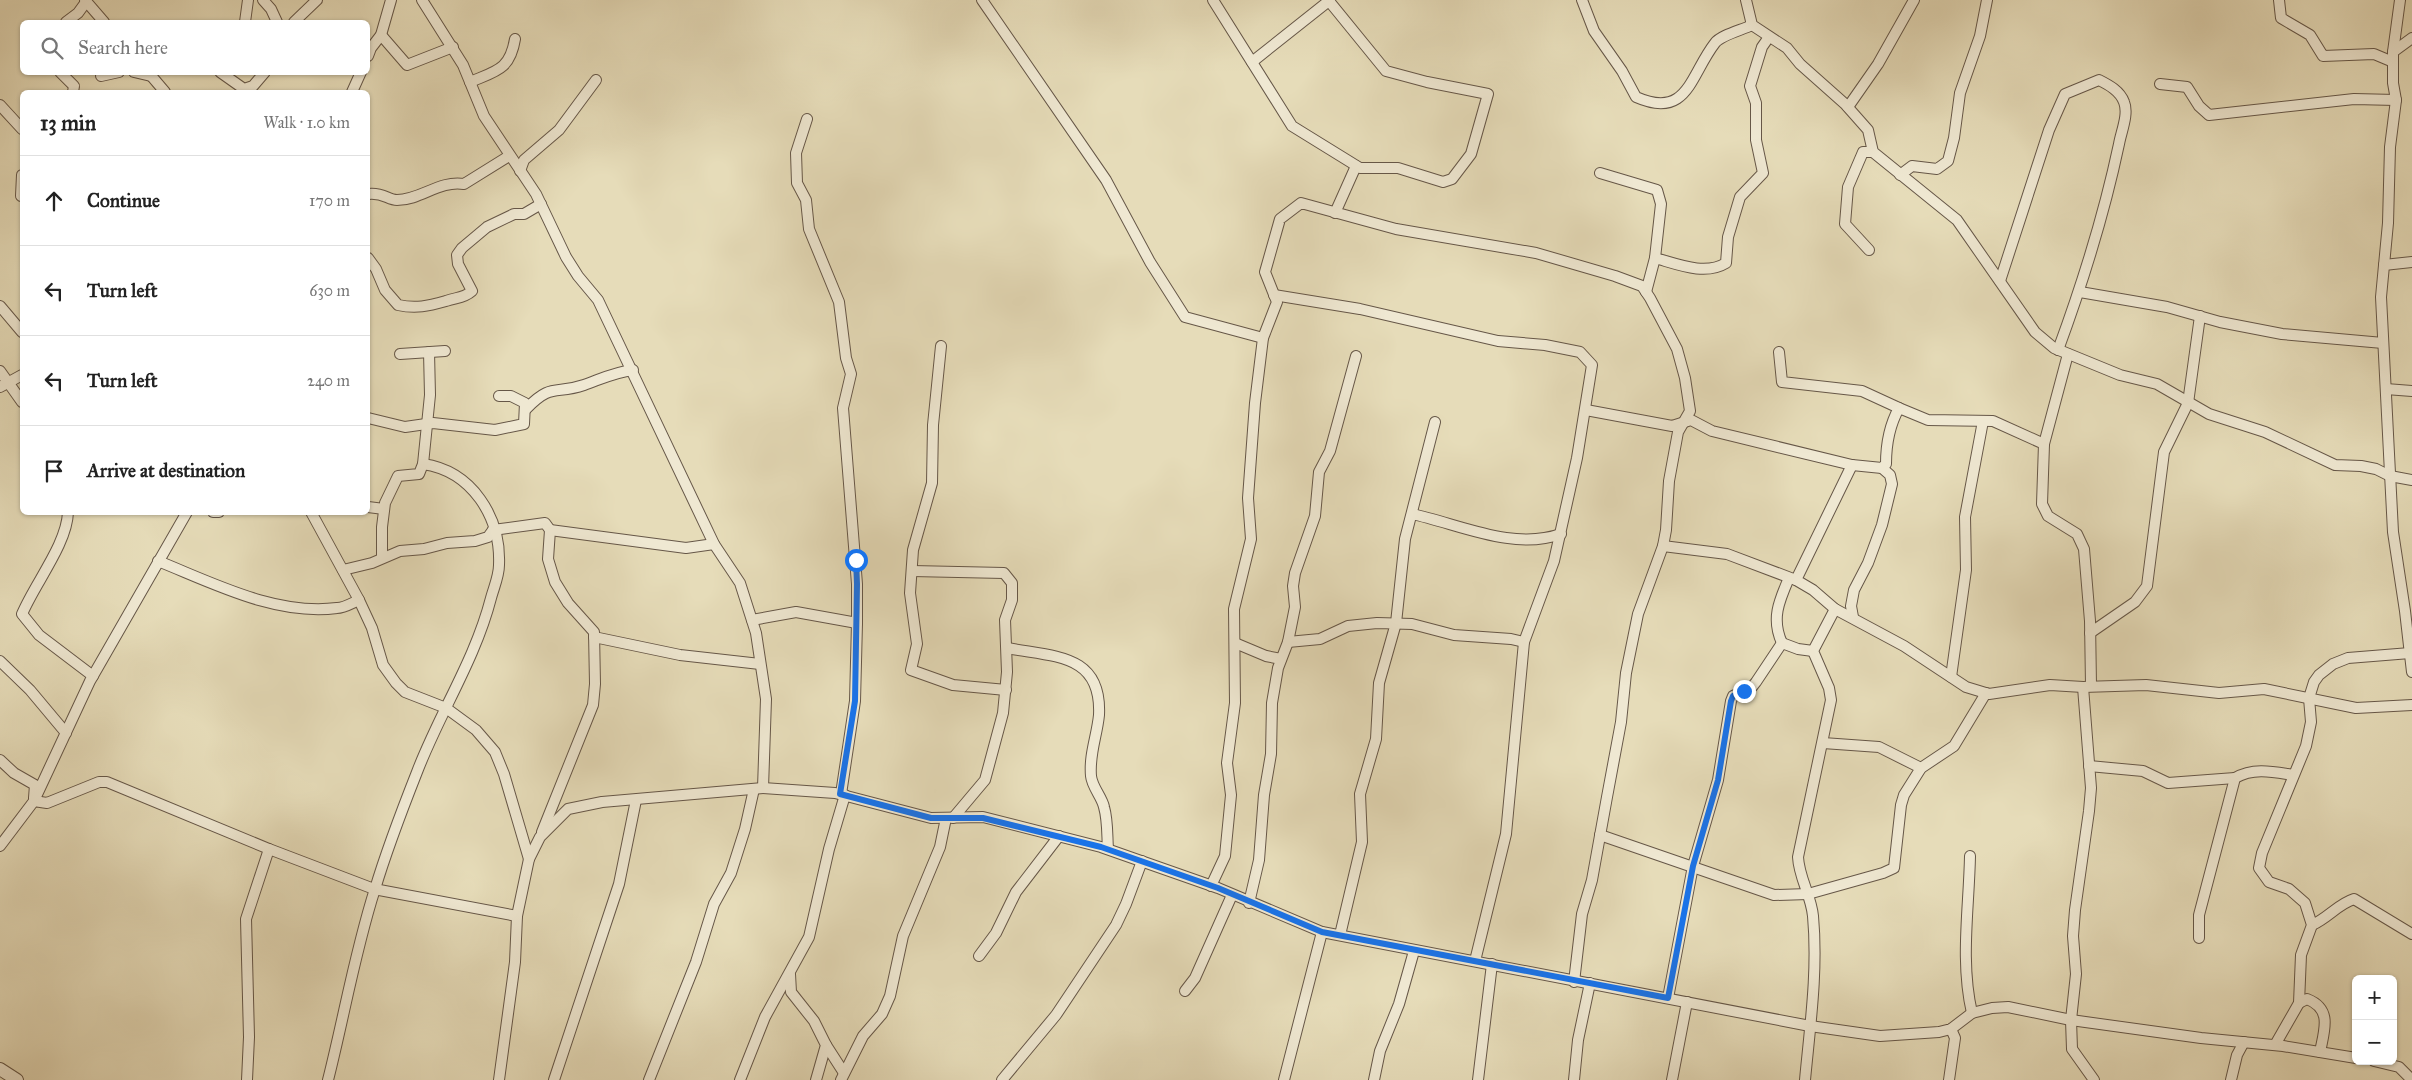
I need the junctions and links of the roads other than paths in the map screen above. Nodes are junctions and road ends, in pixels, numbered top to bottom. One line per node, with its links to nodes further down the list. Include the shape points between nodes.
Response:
1 (248, 0): 18 (street)
2 (263, 0): 19 (street)
3 (316, 0): 20 (street)
4 (392, 0): 22 (street)
5 (422, 0): 26 (street)
6 (982, 0): 69 (street, via 1106,180 1150,262 1185,318)
7 (1213, 0): 29 (street)
8 (1582, 0): 21 (street, via 1594,31 1636,97 1654,103 1674,102 1689,89 1716,41)
9 (1746, 0): 21 (street)
10 (1914, 0): 45 (street, via 1878,64)
11 (1987, 0): 53 (street, via 1980,36 1960,93 1948,162 1937,169 1912,166)
12 (2279, 0): 28 (street, via 2281,18 2310,35 2322,56 2374,54)
13 (2400, 0): 28 (street)
14 (86, 1): 16 (street); 17 (street)
15 (1329, 1): 29 (street); 50 (street, via 1386,70 1488,94 1471,154 1452,179 1443,182 1398,168)
16 (69, 20)
17 (102, 20)
18 (244, 20)
19 (276, 20)
20 (296, 20)
21 (1752, 25): 23 (street)
22 (381, 35): 26 (street, via 407,65); 27 (street)
23 (1769, 36): 45 (street); 58 (street, via 1762,47 1750,86 1756,103 1756,140 1763,173 1740,197 1728,237 1726,263 1718,267 1691,268)
24 (2412, 38): 28 (street)
25 (515, 39): 38 (street, via 512,57 498,70)
26 (453, 47): 38 (street)
27 (370, 51)
28 (2393, 57): 43 (street)
29 (1252, 62): 50 (street, via 1292,126)
30 (63, 75): 40 (street, via 74,86)
31 (105, 75): 36 (street)
32 (150, 75): 41 (street)
33 (225, 75): 34 (street, via 244,89 253,86)
34 (262, 75)
35 (360, 75): 42 (street)
36 (100, 76)
37 (596, 80): 51 (street, via 559,130 524,160)
38 (470, 82): 49 (street, via 484,116)
39 (2160, 84): 43 (street, via 2187,87 2209,115 2354,99)
40 (73, 90)
41 (163, 90)
42 (353, 90)
43 (2396, 100): 61 (street, via 2390,147)
44 (0, 104): 47 (street)
45 (1848, 107): 48 (street, via 1868,130)
46 (807, 119): 122 (street, via 796,153 797,183 806,200 809,229 840,302 846,358 851,374 843,408 856,568)
47 (20, 127)
48 (1874, 152): 53 (street); 57 (street, via 1863,152 1848,187 1845,224)
49 (509, 156): 51 (street); 54 (street, via 464,184 451,182 406,199 394,200 386,195)
50 (1356, 166): 56 (street)
51 (520, 171): 55 (street)
52 (1600, 173): 58 (street, via 1657,190 1660,204)
53 (1900, 174): 62 (street, via 1957,220)
54 (370, 194)
55 (541, 204): 59 (street, via 524,214 514,214 487,226 462,248 457,255 458,264 472,291 464,298 427,307 398,305 385,290); 79 (street, via 566,257 598,300)
56 (1335, 212): 63 (street, via 1396,229 1536,253 1615,276 1642,286); 65 (street, via 1301,203 1280,219 1265,272)
57 (1869, 250)
58 (1655, 258): 63 (street)
59 (370, 261)
60 (2412, 262): 61 (street)
61 (2384, 265): 70 (street, via 2381,297)
62 (2000, 281): 64 (street, via 2049,130 2066,94 2099,80 2112,86 2124,103 2124,117 2100,227); 72 (street, via 2035,332)
63 (1646, 292): 94 (street, via 1677,349 1685,378 1690,411)
64 (2080, 292): 67 (street); 72 (street)
65 (1274, 295): 69 (street, via 1277,302); 90 (street, via 1360,309 1498,341 1545,344 1580,352 1592,365)
66 (0, 306): 68 (street)
67 (2200, 316): 70 (street, via 2282,334); 87 (street)
68 (20, 330)
69 (1263, 338): 128 (street, via 1248,498 1251,539 1234,609)
70 (2383, 343): 83 (street)
71 (941, 346): 116 (street, via 933,425 932,484 916,534)
72 (2058, 350): 77 (street)
73 (429, 352): 74 (street); 76 (street); 95 (street, via 430,395)
74 (446, 352)
75 (1779, 352): 88 (street, via 1782,382 1862,391)
76 (400, 354)
77 (2068, 354): 87 (street, via 2120,375 2157,384); 96 (street)
78 (1356, 356): 126 (street, via 1330,451 1319,472 1314,516 1295,573 1295,607)
79 (633, 370): 89 (street, via 582,386 552,390 539,396); 111 (street)
80 (0, 371): 82 (street)
81 (20, 376): 82 (street)
82 (4, 385): 86 (street)
83 (2386, 389): 84 (street); 100 (street)
84 (2412, 391)
85 (499, 396): 89 (street, via 511,396 525,403)
86 (20, 400)
87 (2188, 403): 100 (street, via 2209,414 2265,432 2335,465 2376,469); 124 (street, via 2164,452 2147,586 2135,602)
88 (1899, 408): 92 (street, via 1928,420); 99 (street, via 1891,424 1886,464)
89 (526, 409): 95 (street, via 524,424 513,428 495,430 433,423)
90 (1586, 410): 94 (street, via 1672,426); 110 (street)
91 (370, 418): 95 (street, via 405,427)
92 (1983, 421): 96 (street, via 1993,421); 138 (street, via 1965,517 1966,570)
93 (1436, 422): 104 (street)
94 (1682, 423): 98 (street, via 1691,420 1712,431); 112 (street, via 1669,481)
95 (426, 425): 97 (street)
96 (2044, 444): 124 (street, via 2042,504 2048,516 2077,534 2084,548)
97 (423, 464): 103 (street, via 419,474 398,476); 108 (street, via 437,466 463,479 488,511)
98 (1852, 465): 99 (street); 117 (street)
99 (1882, 468): 120 (street, via 1890,475 1892,484 1882,525 1854,590)
100 (2390, 476): 101 (street); 132 (street, via 2392,532)
101 (2412, 480)
102 (370, 507): 103 (street)
103 (384, 509): 113 (street)
104 (1412, 514): 110 (street, via 1480,533 1529,540 1546,540); 123 (street, via 1405,539)
105 (68, 515): 137 (street, via 66,531 22,614 40,635)
106 (185, 515): 114 (street)
107 (313, 515): 115 (street)
108 (493, 530): 109 (street, via 545,524); 113 (street, via 488,537 475,541 400,551); 144 (street, via 499,550 499,569 482,631)
109 (550, 530): 111 (street, via 686,548); 125 (street, via 548,559 555,582 568,603 592,628)
110 (1561, 534): 127 (street)
111 (714, 544): 121 (street, via 740,583)
112 (1663, 546): 117 (street, via 1727,554); 159 (street, via 1638,614)
113 (382, 558): 115 (street)
114 (158, 561): 118 (street, via 260,600 296,607 338,608); 137 (street)
115 (343, 570): 118 (street)
116 (912, 571): 130 (street, via 1004,573 1012,582 1012,600 1005,620); 140 (street, via 910,593 917,644 911,670 953,686)
117 (1792, 579): 119 (street, via 1813,590); 129 (street, via 1775,618 1776,632)
118 (359, 600): 144 (street, via 383,665 396,683 405,692)
119 (1835, 609): 120 (street); 131 (street)
120 (1853, 617): 138 (street)
121 (752, 620): 122 (street, via 796,612); 135 (street)
122 (857, 622): 153 (street, via 855,701)
123 (1396, 623): 126 (street, via 1348,626 1320,639); 127 (street, via 1454,635); 178 (street, via 1379,683 1376,739 1360,794 1362,842)
124 (2090, 633): 139 (street)
125 (594, 637): 135 (street, via 680,655); 156 (street, via 593,706)
126 (1288, 642): 133 (street)
127 (1524, 642): 182 (street, via 1506,834)
128 (1235, 643): 133 (street); 169 (street, via 1235,703 1227,763 1231,795 1225,856)
129 (1782, 643): 131 (street); 168 (street, via 1752,688 1733,696 1731,701 1718,780)
130 (1008, 648): 140 (street); 164 (street, via 1083,666 1094,681 1099,714 1091,752 1091,778 1104,807)
131 (1814, 651): 146 (street, via 1831,694)
132 (2410, 653): 136 (street); 142 (street, via 2348,658 2333,664 2314,682)
133 (1281, 659): 173 (street, via 1272,703 1271,754 1259,860)
134 (0, 661): 145 (street)
135 (760, 664): 152 (street, via 767,712)
136 (2412, 672)
137 (93, 676): 145 (street)
138 (1951, 677): 141 (street, via 1966,688)
139 (2087, 686): 141 (street, via 2050,685); 142 (street, via 2146,685 2219,693 2264,689); 148 (street)
140 (1006, 690): 158 (street, via 1004,713 985,780)
141 (1986, 693): 149 (street, via 1954,746)
142 (2309, 698): 143 (street, via 2356,708); 150 (street, via 2311,722 2306,746)
143 (2412, 706)
144 (446, 708): 166 (street, via 476,730 495,752); 170 (street, via 418,770)
145 (66, 732): 155 (street)
146 (1823, 743): 149 (street, via 1879,747); 171 (street, via 1798,857)
147 (0, 760): 155 (street, via 34,785)
148 (2089, 766): 151 (street, via 2143,771 2168,783); 192 (street, via 2089,811 2075,910 2076,974)
149 (1921, 768): 171 (street, via 1901,805 1894,868 1857,882)
150 (2293, 775): 151 (street, via 2265,770); 175 (street, via 2259,868 2269,882 2289,889 2305,903)
151 (2235, 778): 179 (street, via 2199,915)
152 (759, 789): 153 (street); 154 (street); 208 (street, via 731,873 714,904 696,962)
153 (843, 795): 158 (street, via 931,818); 184 (street, via 809,937)
154 (636, 800): 157 (street); 207 (street, via 619,884)
155 (34, 801): 162 (street); 163 (street, via 47,803 106,782)
156 (554, 803): 157 (street); 161 (street)
157 (568, 809): 161 (street)
158 (949, 818): 160 (street, via 983,818); 202 (street, via 903,936 890,996 882,1014 863,1036)
159 (1600, 835): 168 (street); 185 (street, via 1582,914)
160 (1059, 836): 164 (street); 181 (street, via 1016,892 996,933)
161 (540, 837): 166 (street)
162 (0, 846)
163 (269, 849): 170 (street); 204 (street, via 246,919)
164 (1108, 850): 167 (street)
165 (1970, 856): 191 (street, via 1965,956 1966,988)
166 (528, 859): 174 (street)
167 (1142, 861): 169 (street); 211 (street, via 1116,925 1056,1014)
168 (1693, 866): 171 (street, via 1774,895); 188 (street)
169 (1210, 886): 172 (street)
170 (374, 890): 174 (street); 205 (street)
171 (1808, 894): 193 (street, via 1814,917)
172 (1232, 895): 173 (street); 187 (street, via 1194,978)
173 (1249, 903): 176 (street)
174 (517, 916): 206 (street, via 515,962)
175 (2312, 925): 177 (street, via 2354,899); 190 (street, via 2301,955)
176 (1322, 932): 178 (street); 212 (street)
177 (2412, 934)
178 (1340, 936): 180 (street)
179 (2199, 938)
180 (1414, 951): 182 (street); 213 (street, via 1399,1004 1380,1051)
181 (979, 956)
182 (1475, 961): 183 (street)
183 (1492, 964): 185 (street); 214 (street)
184 (790, 973): 196 (street, via 790,992 814,1021); 209 (street, via 765,1017)
185 (1574, 982): 186 (street)
186 (1590, 983): 188 (street); 215 (street, via 1578,1040)
187 (1185, 990)
188 (1668, 998): 189 (street)
189 (1687, 1002): 193 (street); 216 (street)
190 (2299, 1002): 197 (street); 198 (street, via 2307,999 2322,1008 2326,1018)
191 (1972, 1013): 192 (street, via 2008,1007); 194 (street)
192 (2070, 1020): 195 (street); 219 (street, via 2072,1049)
193 (1810, 1026): 194 (street, via 1880,1036); 217 (street)
194 (1951, 1029): 218 (street, via 1955,1038)
195 (2244, 1042): 197 (street); 220 (street)
196 (826, 1045): 202 (street); 210 (street)
197 (2275, 1045): 198 (street)
198 (2320, 1052): 199 (street)
199 (2352, 1057)
200 (2391, 1065): 221 (street, via 2399,1067)
201 (0, 1069): 203 (street)
202 (842, 1076)
203 (17, 1080)
204 (247, 1080)
205 (328, 1080)
206 (498, 1080)
207 (554, 1080)
208 (649, 1080)
209 (740, 1080)
210 (816, 1080)
211 (1002, 1080)
212 (1284, 1080)
213 (1374, 1080)
214 (1478, 1080)
215 (1574, 1080)
216 (1672, 1080)
217 (1805, 1080)
218 (1949, 1080)
219 (2094, 1080)
220 (2231, 1080)
221 (2412, 1080)

